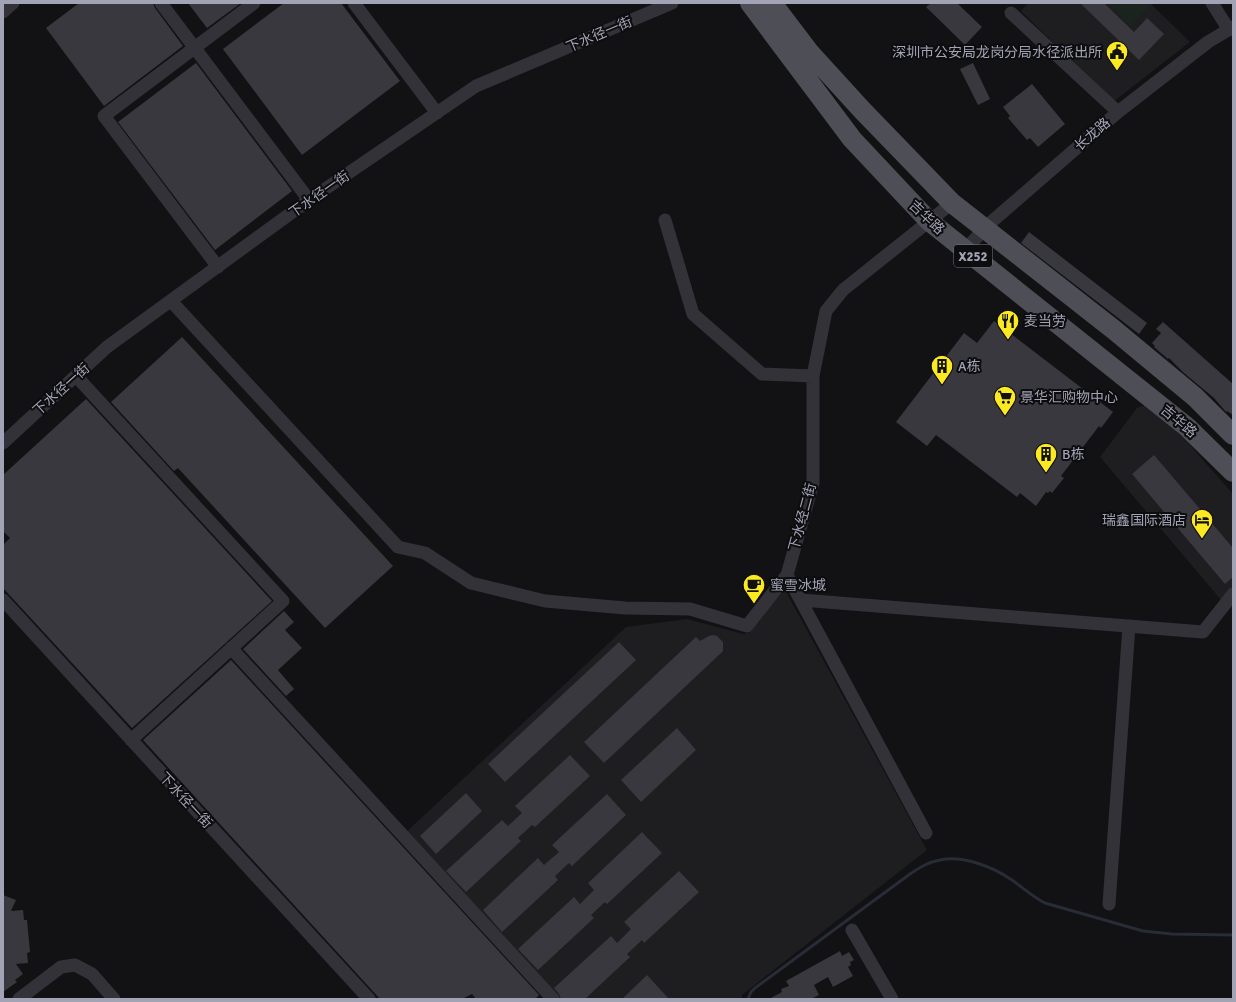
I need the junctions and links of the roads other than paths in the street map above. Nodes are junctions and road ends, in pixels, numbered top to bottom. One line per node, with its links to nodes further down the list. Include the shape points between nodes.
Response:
1 (13, 3): 9 (street)
2 (161, 3): 12 (street)
3 (254, 3): 12 (street)
4 (354, 3): 14 (street)
5 (672, 3): 14 (street, 下水径一街, via 476,86)
6 (750, 3): 18 (main road, 吉华路 / X252, via 852,139)
7 (772, 3): 16 (main road, 吉华路 / X252, via 810,53)
8 (1212, 3): 11 (street, 长龙路)
9 (3, 12)
10 (1011, 13): 13 (street)
11 (1231, 29): 13 (street, 长龙路, via 1208,42)
12 (195, 48): 15 (street); 21 (street, via 104,116)
13 (1118, 112): 19 (street, 长龙路)
14 (437, 113): 15 (street, 下水径一街)
15 (309, 200): 21 (street, 下水径一街)
16 (952, 203): 18 (street); 19 (main road, 吉华路 / X252)
17 (665, 220): 24 (street, via 693,314 762,374)
18 (929, 221): 20 (main road, 吉华路 / X252); 24 (street, 下水经二街, via 843,290 826,311)
19 (984, 228): 20 (street, 长龙路); 25 (main road, 吉华路 / X252, via 1189,392)
20 (965, 250): 27 (main road, 吉华路 / X252, via 1187,427)
21 (218, 267): 22 (street, 下水径一街)
22 (170, 301): 23 (street, 下水径一街, via 107,348); 28 (street, 下水经二街, via 398,547 424,553 471,583 545,600 625,608 690,609 747,626)
23 (76, 376): 26 (street, 下水径一街); 33 (street, via 283,601)
24 (813, 376): 28 (street, 下水经二街, via 812,483)
25 (1233, 435)
26 (3, 443)
27 (1233, 472)
28 (787, 575): 31 (street)
29 (1233, 594): 32 (street, via 1203,632)
30 (3, 600): 34 (street, 下水径一街)
31 (801, 600): 32 (street); 35 (street)
32 (1129, 626): 36 (street)
33 (231, 648): 34 (street); 41 (street)
34 (131, 740): 40 (street, 下水径一街)
35 (926, 833)
36 (1109, 904)
37 (852, 930): 42 (street)
38 (19, 999): 39 (street, via 61,967 75,965 92,974)
39 (114, 999)
40 (369, 999)
41 (553, 999)
42 (892, 999)

